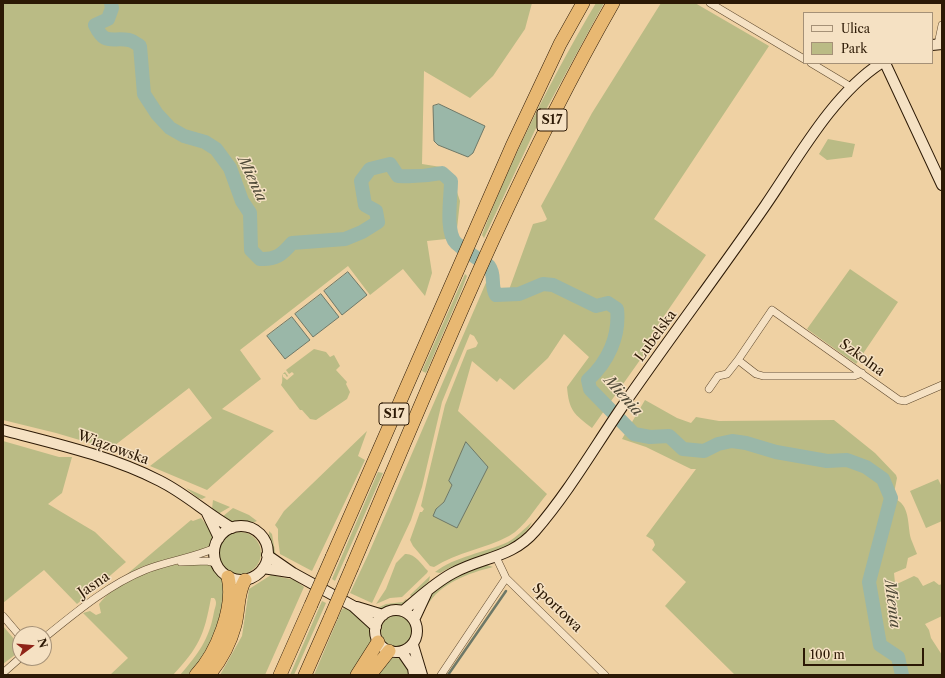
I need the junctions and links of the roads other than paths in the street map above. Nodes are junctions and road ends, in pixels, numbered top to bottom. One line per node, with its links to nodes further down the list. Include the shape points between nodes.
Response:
1 (582, 3): 48 (highway, S17, bridge, via 512,146)
2 (613, 3): 49 (highway, S17, bridge, via 584,56 494,239)
3 (710, 3): 4 (street)
4 (719, 5): 7 (street)
5 (942, 25): 6 (street)
6 (937, 44)
7 (803, 58)
8 (813, 64): 11 (street)
9 (880, 64): 11 (main road, Lubelska)
10 (885, 64): 12 (main road)
11 (851, 87): 23 (main road, Lubelska, via 829,114 534,532 514,549)
12 (942, 185)
13 (738, 360): 14 (street, via 756,374 764,376 854,376); 14 (street, Szkolna, via 772,310); 16 (street, via 727,374 718,376)
14 (862, 373): 15 (street, Szkolna, via 901,401)
15 (942, 385)
16 (709, 389)
17 (3, 430): 18 (main road, Wiązowska, via 105,458 159,480 184,494)
18 (206, 511): 19 (main road, Wiązowska); 20 (main road, Wiązowska)
19 (232, 528): 20 (main road); 22 (main road, via 242,527 256,531 264,542)
20 (219, 538): 21 (main road)
21 (215, 548): 24 (street, Jasna); 25 (main road)
22 (267, 555): 26 (main road); 27 (main road)
23 (496, 556): 29 (street, Sportowa); 31 (main road, Lubelska, via 454,572 438,581)
24 (165, 563): 25 (street, Jasna); 39 (street, Jasna, via 120,583)
25 (216, 563): 28 (main road)
26 (263, 568): 27 (main road); 30 (main road, via 255,576)
27 (293, 573): 32 (main road)
28 (228, 577): 30 (main road); 46 (highway, via 230,585 224,623 211,655)
29 (506, 578): 54 (street); 55 (street, Sportowa)
30 (245, 580): 47 (highway, via 241,586 235,625 229,643 222,659)
31 (427, 592): 33 (main road, Lubelska); 36 (main road, Lubelska)
32 (353, 606): 34 (main road); 38 (main road)
33 (403, 611): 34 (main road, via 392,611); 36 (main road)
34 (383, 615): 38 (main road)
35 (3, 616): 37 (street)
36 (414, 620): 41 (main road, via 418,632)
37 (12, 627)
38 (376, 627): 40 (main road)
39 (52, 632)
40 (378, 642): 42 (main road); 50 (highway)
41 (413, 645): 43 (main road); 53 (main road)
42 (389, 651): 43 (main road); 51 (highway)
43 (402, 652): 52 (main road, via 413,668)
44 (12, 665): 45 (street)
45 (3, 673)
46 (196, 675)
47 (209, 675)
48 (280, 675)
49 (305, 675)
50 (357, 675)
51 (370, 675)
52 (414, 675)
53 (422, 675)
54 (441, 675)
55 (605, 675)

